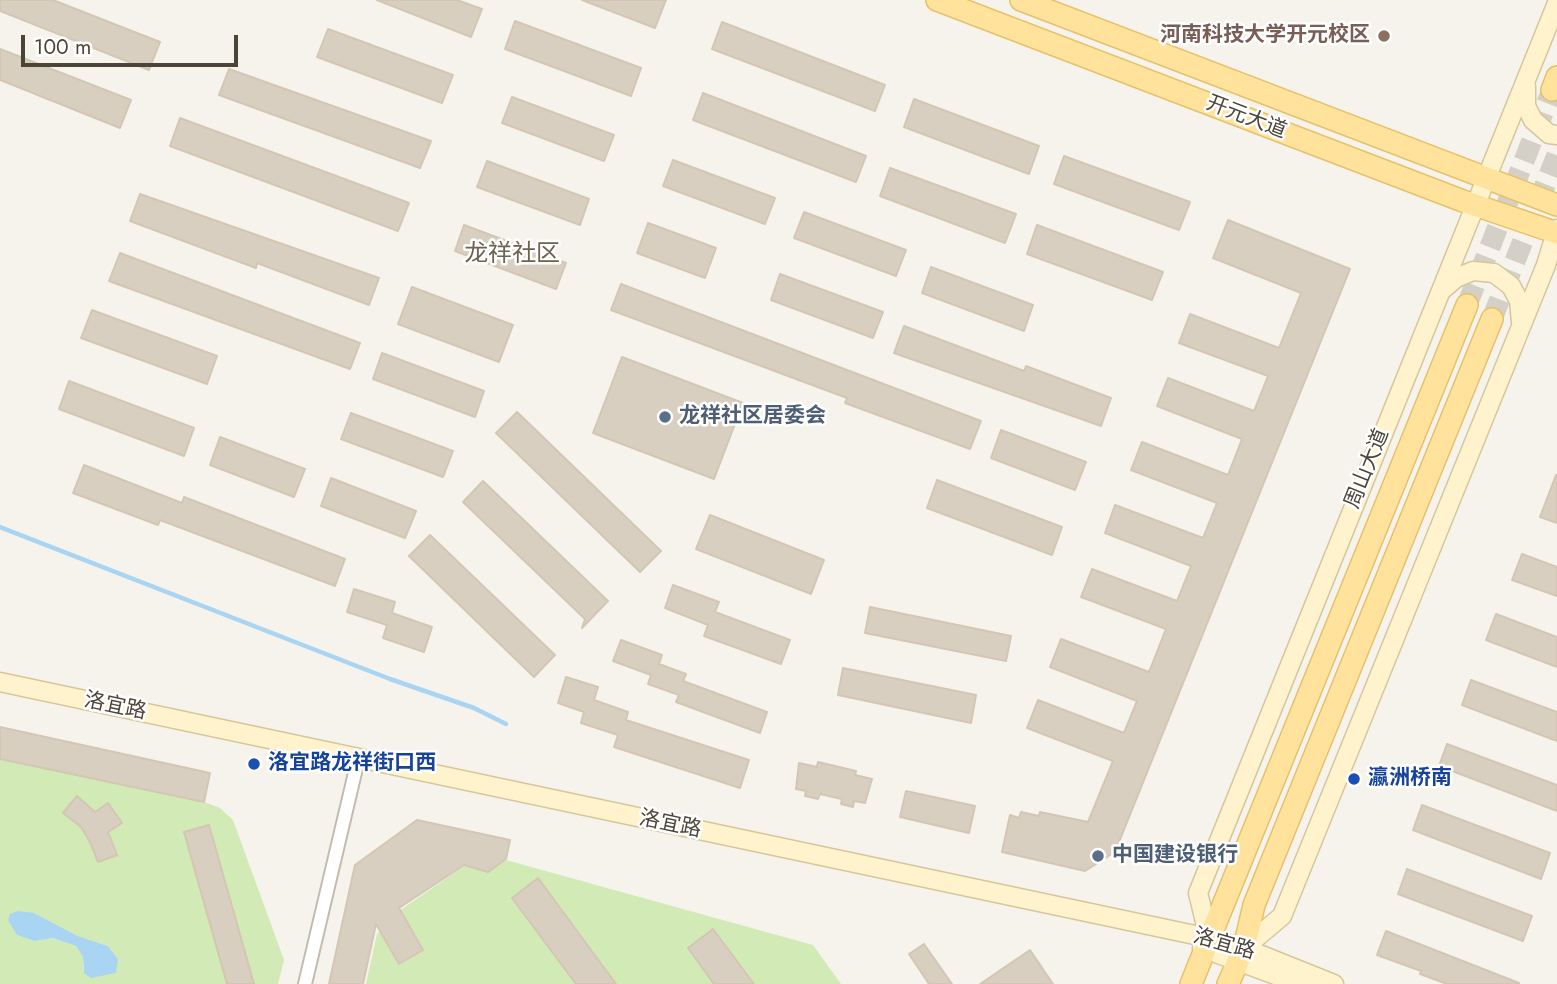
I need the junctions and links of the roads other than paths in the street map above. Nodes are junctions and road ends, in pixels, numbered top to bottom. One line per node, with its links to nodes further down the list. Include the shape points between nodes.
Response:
1 (937, 0): 7 (main road, 开元大道)
2 (1021, 0): 6 (main road, 开元大道)
3 (1557, 3): 4 (main road, 周山大道)
4 (1526, 79): 5 (main road, via 1525,106 1533,120); 6 (main road, 周山大道)
5 (1557, 135)
6 (1487, 176): 7 (main road, 周山大道); 8 (main road, 开元大道)
7 (1475, 205): 9 (main road, 开元大道); 10 (main road, 周山大道)
8 (1557, 205)
9 (1557, 231): 13 (main road)
10 (1440, 292): 13 (main road, via 1473,271 1494,274 1511,286 1519,301); 17 (main road, 周山大道, via 1198,893)
11 (1467, 305): 17 (main road, 周山大道)
12 (1492, 319): 18 (main road, via 1254,905)
13 (1522, 326): 18 (main road, via 1282,916)
14 (0, 682): 16 (main road, 洛宜路)
15 (0, 693): 16 (main road, 洛宜路)
16 (356, 765): 17 (main road, 洛宜路); 19 (street)
17 (1207, 943): 18 (main road, 洛宜路); 20 (main road, 周山大道)
18 (1241, 954): 21 (main road); 22 (main road, 洛宜路); 23 (main road, 洛宜路)
19 (305, 984)
20 (1191, 984)
21 (1228, 984)
22 (1300, 984)
23 (1334, 984)

